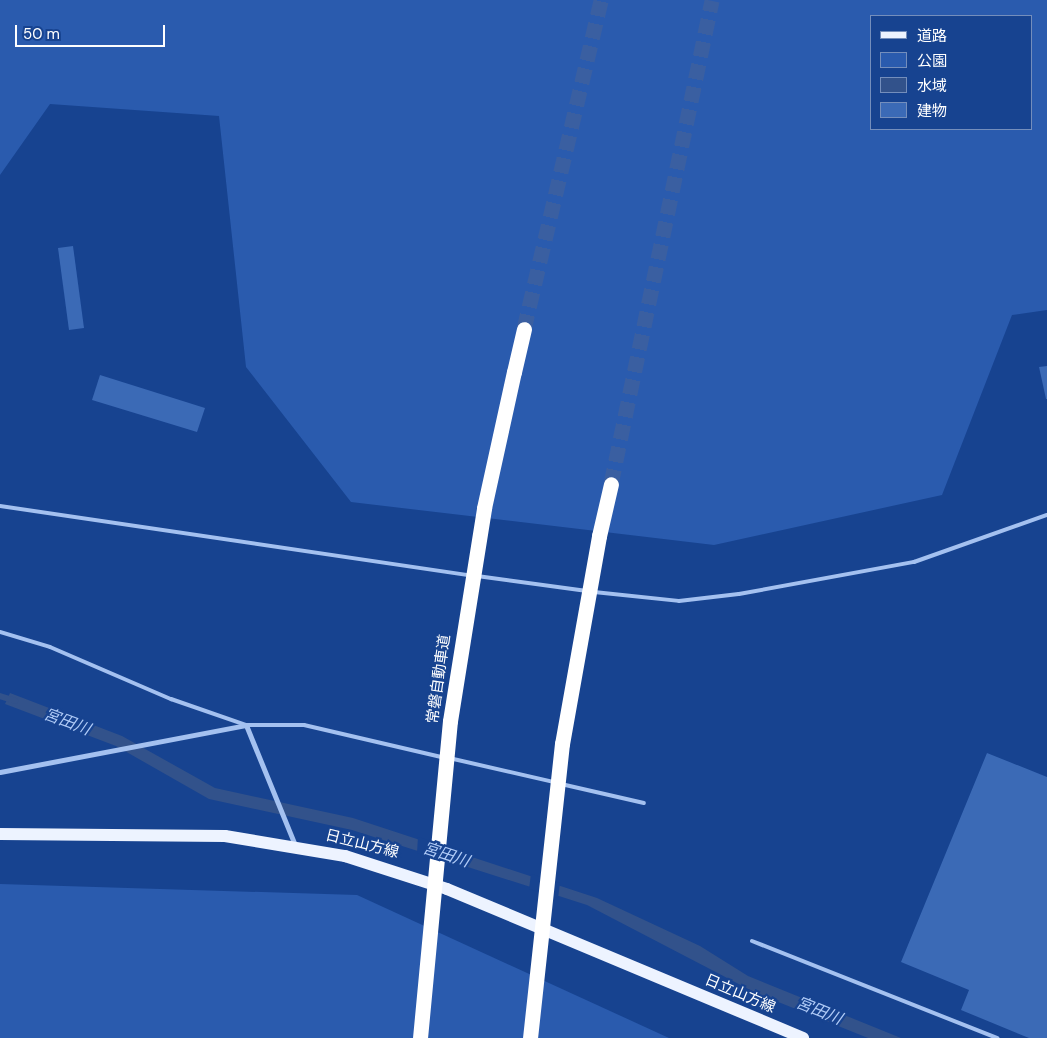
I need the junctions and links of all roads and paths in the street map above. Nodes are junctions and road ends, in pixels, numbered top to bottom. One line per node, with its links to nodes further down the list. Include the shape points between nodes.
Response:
1 (524, 329): 12 (highway, 常磐自動車道, bridge, via 484,508 450,721)
2 (611, 484): 13 (highway, bridge, via 562,744)
3 (0, 506): 4 (lane, via 679,601 914,562)
4 (1047, 516)
5 (0, 632): 6 (lane, via 50,647)
6 (246, 725): 7 (street); 8 (lane, via 304,726); 10 (street)
7 (0, 772)
8 (644, 804)
9 (0, 834): 10 (main road, 日立山方線, via 225,836)
10 (295, 845): 14 (main road, 日立山方線, via 395,869)
11 (752, 941): 15 (lane)
12 (420, 1038)
13 (530, 1038)
14 (803, 1038)
15 (997, 1038)

